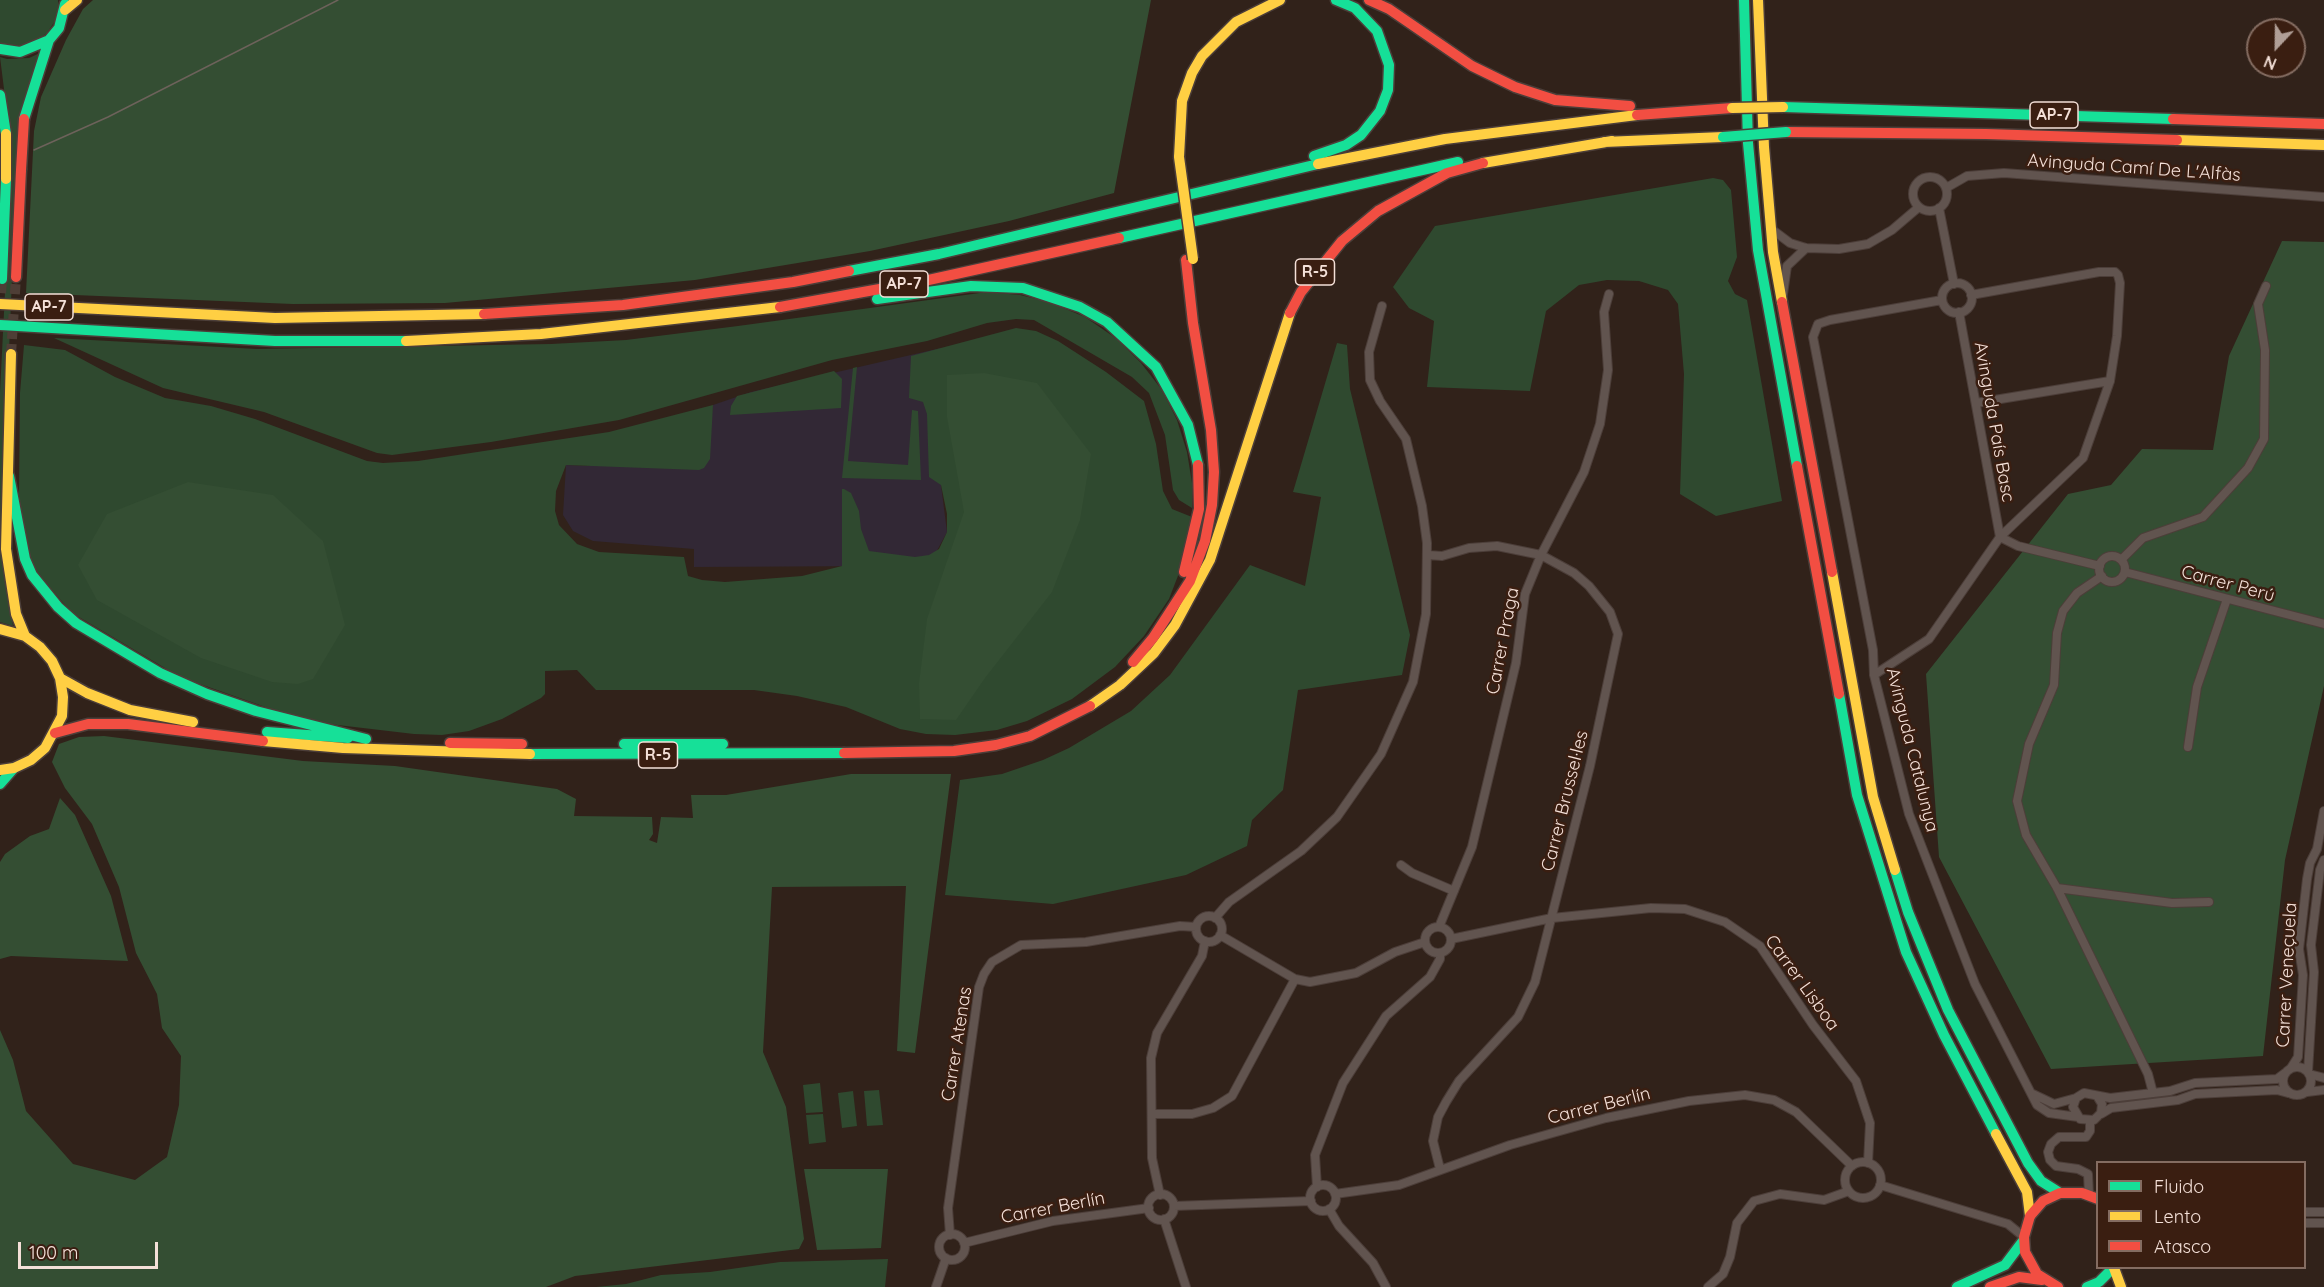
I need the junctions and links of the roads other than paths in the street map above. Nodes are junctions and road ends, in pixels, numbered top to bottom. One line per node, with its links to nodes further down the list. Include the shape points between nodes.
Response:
1 (77, 0): 8 (main road)
2 (1264, 0): 16 (main road, via 1226,21 1193,59 1175,104 1172,138)
3 (1280, 0): 16 (main road, R-5, via 1236,21 1202,56 1182,102)
4 (1336, 0): 17 (main road, via 1364,16 1383,42 1389,65 1385,100 1374,122 1354,141)
5 (1369, 0): 12 (main road, via 1389,9 1484,73 1526,92 1594,105)
6 (1744, 0): 109 (main road, via 1748,143 1758,250 1857,795 1906,952 1944,1035 2027,1191)
7 (1758, 0): 22 (main road)
8 (65, 5): 9 (main road, via 59,28)
9 (49, 40): 10 (main road, via 20,52); 25 (main road, bridge, via 24,119)
10 (0, 49)
11 (0, 95): 26 (main road, bridge, via 6,134)
12 (1707, 108): 13 (main road, AP-7, bridge); 17 (main road, AP-7, via 1499,130)
13 (2324, 124)
14 (1612, 141): 15 (main road, AP-7, bridge, via 1786,132); 37 (main road, AP-7, via 1436,166 912,283 753,312); 49 (main road, R-5, via 1491,161 1447,173 1413,189 1342,241 1301,292 1285,323 1210,560)
15 (2324, 144)
16 (1176, 158): 24 (main road, R-5, bridge)
17 (1273, 175): 32 (main road, AP-7, via 927,256 794,282 623,305 516,313 275,318)
18 (1946, 188): 19 (street, Avinguda Camí De L'Alfàs, via 1967,176 2004,173); 20 (street, via 1933,177 1918,182 1913,197); 21 (street, via 1946,199)
19 (2324, 197)
20 (1919, 207): 21 (street, via 1929,211); 23 (street, via 1868,244 1839,249)
21 (1939, 208): 27 (street)
22 (1770, 228): 23 (street, via 1790,243); 34 (main road)
23 (1806, 248): 34 (street, via 1787,266)
24 (1190, 260): 49 (main road, R-5, via 1214,401 1219,462 1216,513); 50 (main road, via 1193,323 1209,414 1214,481 1205,541 1190,581)
25 (16, 277)
26 (2, 279)
27 (1954, 284): 30 (street, via 1967,287); 31 (street, via 1945,289)
28 (2266, 286): 45 (street, via 2258,304 2265,350 2264,439 2248,468 2202,517 2143,537)
29 (1609, 294): 44 (street, Carrer Praga, via 1604,312 1608,370 1600,424 1580,481)
30 (1971, 295): 35 (street, via 1970,305); 39 (street, via 2108,271 2118,275 2117,336)
31 (1942, 300): 35 (street, via 1949,310); 55 (street, Avinguda Catalunya, via 1818,324 1813,337 1873,650)
32 (0, 304)
33 (1382, 306): 43 (street, via 1371,344 1370,380 1406,439 1422,506)
34 (1782, 308): 99 (main road, via 1862,747 1897,880 1929,967 1968,1051 2028,1163 2041,1181)
35 (1959, 312): 40 (street, Avinguda País Basc)
36 (0, 325): 37 (main road, AP-7, via 275,341 402,341)
37 (541, 334): 50 (main road, via 680,327 970,285 1023,288 1064,300 1107,322 1147,357 1166,382 1188,425 1199,470 1199,500 1193,544)
38 (11, 354): 41 (main road)
39 (2110, 381): 40 (street); 42 (street, via 2083,458)
40 (1976, 403): 42 (street, Avinguda País Basc)
41 (9, 476): 54 (main road, via 9,580); 58 (main road, via 28,567 45,593 76,622 160,673 207,694 256,711)
42 (2000, 537): 46 (street, via 2018,546); 55 (street, via 1929,639)
43 (1428, 555): 44 (street, Carrer Brussel·les, via 1497,546); 69 (street, via 1426,614 1416,669 1381,754 1350,801 1315,840 1229,902)
44 (1541, 555): 67 (street, Carrer Praga, via 1525,594 1516,663 1472,847); 70 (street, Carrer Brussel·les, via 1589,586 1610,612 1618,634)
45 (2121, 560): 46 (street, via 2107,558); 47 (street)
46 (2100, 566): 48 (street)
47 (2125, 572): 48 (street, via 2115,582); 51 (street, Carrer Perú)
48 (2102, 576): 66 (street, via 2077,593 2063,611 2057,633 2054,685 2029,744 2018,791 2026,835)
49 (1197, 584): 57 (main road, R-5, via 1154,653 1112,692 1047,729 979,748 915,752 496,754 292,745 128,724 88,724)
50 (1178, 598): 58 (main road, via 1146,647 1102,688 1048,720 978,741 922,746 523,744)
51 (2227, 599): 52 (street, Carrer Perú); 59 (street, via 2197,687)
52 (2324, 624)
53 (0, 629): 54 (main road)
54 (25, 636): 56 (main road, via 52,661)
55 (1874, 675): 86 (street, Avinguda Catalunya, via 1909,814 1975,984)
56 (60, 678): 57 (main road, via 62,716); 58 (main road, via 100,699 146,714 275,733)
57 (55, 734): 60 (main road, via 31,760)
58 (366, 739)
59 (2188, 747)
60 (14, 768): 61 (main road); 62 (main road)
61 (0, 770)
62 (0, 784)
63 (2324, 812): 79 (street, Carrer Veneçuela, via 2317,849 2310,862 2299,949 2303,975 2298,1057)
64 (2324, 860): 80 (street, Carrer Veneçuela, via 2311,945 2314,972)
65 (1401, 865): 67 (street)
66 (2057, 888): 68 (street, via 2172,903); 83 (street)
67 (1454, 891): 72 (street, Carrer Praga)
68 (2209, 902)
69 (1215, 918): 71 (street, via 1202,918); 73 (street, via 1221,927)
70 (1552, 918): 74 (street, Carrer Lisboa); 93 (street, Carrer Lisboa, via 1670,907 1713,916 1749,936 1774,964 1813,1025 1856,1081 1870,1123); 95 (street, Carrer Brussel·les, via 1526,1005 1459,1081 1438,1117 1433,1141)
71 (1196, 927): 75 (street, via 1198,936); 113 (street, Carrer Atenas, via 1180,926 1094,942 1021,945 992,962 979,987 948,1208)
72 (1439, 927): 74 (street); 76 (street, via 1429,931)
73 (1220, 935): 75 (street, via 1214,941); 78 (street)
74 (1451, 939): 77 (street, via 1449,947)
75 (1205, 941): 89 (street, via 1202,956 1153,1044)
76 (1425, 942): 77 (street, via 1430,950); 78 (street, via 1341,978 1310,982)
77 (1440, 953): 97 (street, via 1430,977 1386,1016 1343,1083 1315,1155)
78 (1295, 979): 89 (street, via 1232,1096 1213,1108 1192,1114)
79 (2288, 1071): 80 (street, via 2299,1067); 83 (street, via 2277,1079 2195,1083); 84 (street, via 2283,1084)
80 (2309, 1073): 81 (street); 85 (street, via 2311,1084)
81 (2324, 1078)
82 (2324, 1090): 85 (street)
83 (2154, 1093): 87 (street)
84 (2288, 1093): 85 (street); 90 (street, via 2277,1090 2195,1094 2178,1100 2111,1108)
85 (2306, 1093)
86 (2033, 1094): 88 (street, via 2054,1104); 91 (street, Avinguda Catalunya, via 2037,1105 2045,1111)
87 (2097, 1096): 88 (street, via 2088,1092); 90 (street, via 2102,1104)
88 (2076, 1098): 91 (street, via 2073,1107)
89 (1152, 1114): 101 (street, via 1153,1168)
90 (2100, 1115): 92 (street)
91 (2078, 1117): 92 (street)
92 (2090, 1121): 102 (street, via 2086,1137 2059,1137 2050,1144 2048,1152 2056,1166 2088,1174)
93 (1868, 1163): 94 (street); 96 (street, via 1879,1172)
94 (1851, 1166): 95 (street, Carrer Berlín, via 1789,1107 1765,1097 1745,1095 1689,1101 1606,1118); 98 (street, via 1845,1179)
95 (1440, 1169): 100 (street, Carrer Berlín, via 1390,1187)
96 (1880, 1185): 98 (street, via 1874,1194 1863,1197); 114 (street, via 2008,1224)
97 (1317, 1187): 100 (street, via 1326,1186); 103 (street, via 1312,1191)
98 (1849, 1191): 123 (street, via 1824,1200 1780,1194 1754,1201 1737,1223 1723,1274)
99 (2060, 1193): 102 (main road); 109 (main road, via 2043,1202)
100 (1335, 1194): 106 (street)
101 (1160, 1195): 104 (street, via 1168,1196); 105 (street, via 1152,1198)
102 (2093, 1197)
103 (1311, 1201): 104 (street); 106 (street, via 1317,1210)
104 (1174, 1206): 110 (street, via 1171,1215)
105 (1149, 1208): 110 (street, via 1153,1217); 115 (street, Carrer Berlín, via 1053,1221)
106 (1329, 1209): 122 (street, via 1373,1263)
107 (2306, 1212): 108 (street)
108 (2324, 1212)
109 (2030, 1216): 114 (main road)
110 (1164, 1219): 121 (street)
111 (2306, 1223): 112 (street)
112 (2324, 1223)
113 (950, 1235): 115 (street, via 957,1235); 116 (street, via 940,1243)
114 (2024, 1238): 119 (main road, via 2030,1264); 124 (main road, via 2005,1265)
115 (964, 1243): 116 (street, via 961,1256 954,1260)
116 (946, 1258): 120 (street)
117 (2113, 1269): 127 (main road)
118 (2114, 1269): 128 (main road)
119 (2046, 1282): 125 (main road, via 2019,1277); 126 (main road)
120 (936, 1287)
121 (1186, 1287)
122 (1386, 1287)
123 (1708, 1287)
124 (1957, 1287)
125 (1990, 1287)
126 (2058, 1287)
127 (2087, 1287)
128 (2121, 1287)

